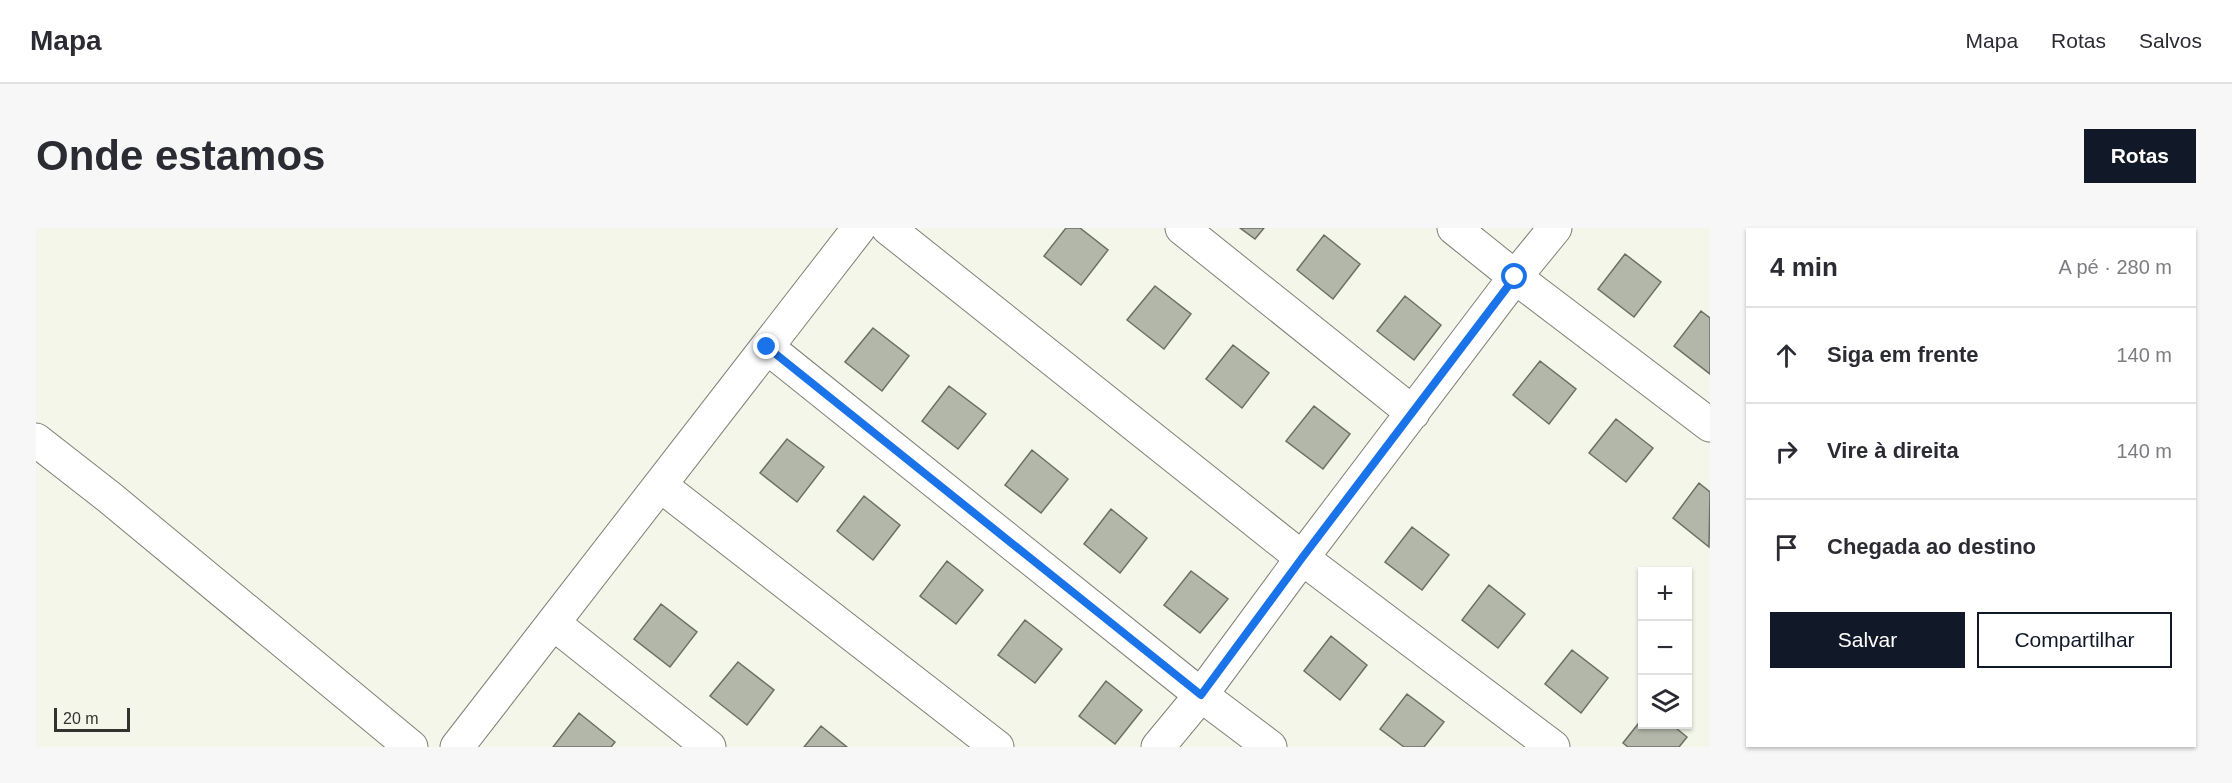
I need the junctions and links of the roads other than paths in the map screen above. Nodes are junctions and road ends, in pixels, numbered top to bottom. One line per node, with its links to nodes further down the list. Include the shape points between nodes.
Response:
1 (859, 228): 7 (street)
2 (888, 228): 12 (street)
3 (1182, 228): 8 (street)
4 (1454, 228): 6 (street)
5 (1555, 228): 6 (street)
6 (1515, 277): 8 (street); 9 (street)
7 (767, 347): 11 (street); 14 (street)
8 (1413, 413): 12 (street)
9 (1710, 424)
10 (36, 441): 15 (street)
11 (660, 485): 13 (street); 18 (street)
12 (1302, 558): 14 (street); 21 (street)
13 (553, 623): 16 (street); 17 (street)
14 (1201, 695): 19 (street); 20 (street)
15 (411, 747)
16 (457, 747)
17 (709, 747)
18 (997, 747)
19 (1158, 747)
20 (1270, 747)
21 (1553, 747)

